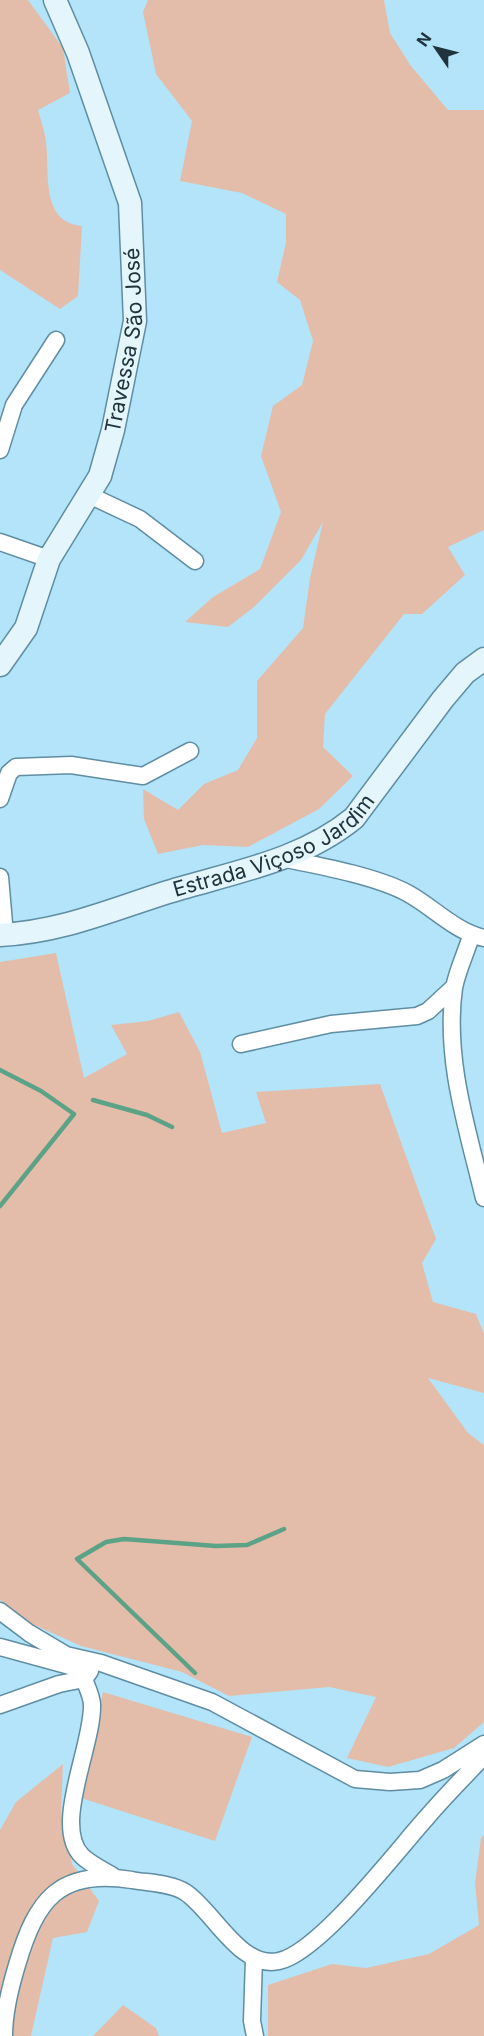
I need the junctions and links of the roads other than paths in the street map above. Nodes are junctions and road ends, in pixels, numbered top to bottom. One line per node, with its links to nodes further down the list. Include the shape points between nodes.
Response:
1 (55, 0): 4 (street, Travessa São José, via 121,172 130,203 133,236 135,321 105,460)
2 (56, 340): 3 (street, via 14,405)
3 (0, 450)
4 (89, 495): 6 (street, Travessa São José); 7 (street, via 140,519)
5 (0, 542): 6 (street)
6 (49, 559): 9 (street, Travessa São José, via 26,628)
7 (195, 561)
8 (484, 659): 12 (street, Estrada Viçoso Jardim, via 465,673 443,699 354,818)
9 (0, 665)
10 (190, 751): 11 (street, via 142,776 71,765 16,767 9,773)
11 (0, 799)
12 (286, 859): 14 (street, Estrada Viçoso Jardim, via 65,927); 15 (street, via 334,869 408,893)
13 (0, 877): 14 (street)
14 (2, 935)
15 (478, 937): 16 (street)
16 (454, 987): 17 (street, via 417,1016 331,1024); 18 (street, via 457,1083)
17 (242, 1044)
18 (484, 1198)
19 (0, 1611): 21 (street)
20 (0, 1647): 21 (street)
21 (91, 1671): 22 (street); 23 (street, via 212,1702 355,1779 420,1780); 24 (street, via 91,1722 71,1808 72,1839 82,1856)
22 (0, 1705)
23 (483, 1749): 25 (street, via 338,1919 283,1961 270,1963)
24 (113, 1876): 25 (street, via 185,1892); 26 (street, via 73,1882 52,1893 41,1906 9,1990)
25 (254, 1958): 27 (street)
26 (4, 2036)
27 (255, 2036)

